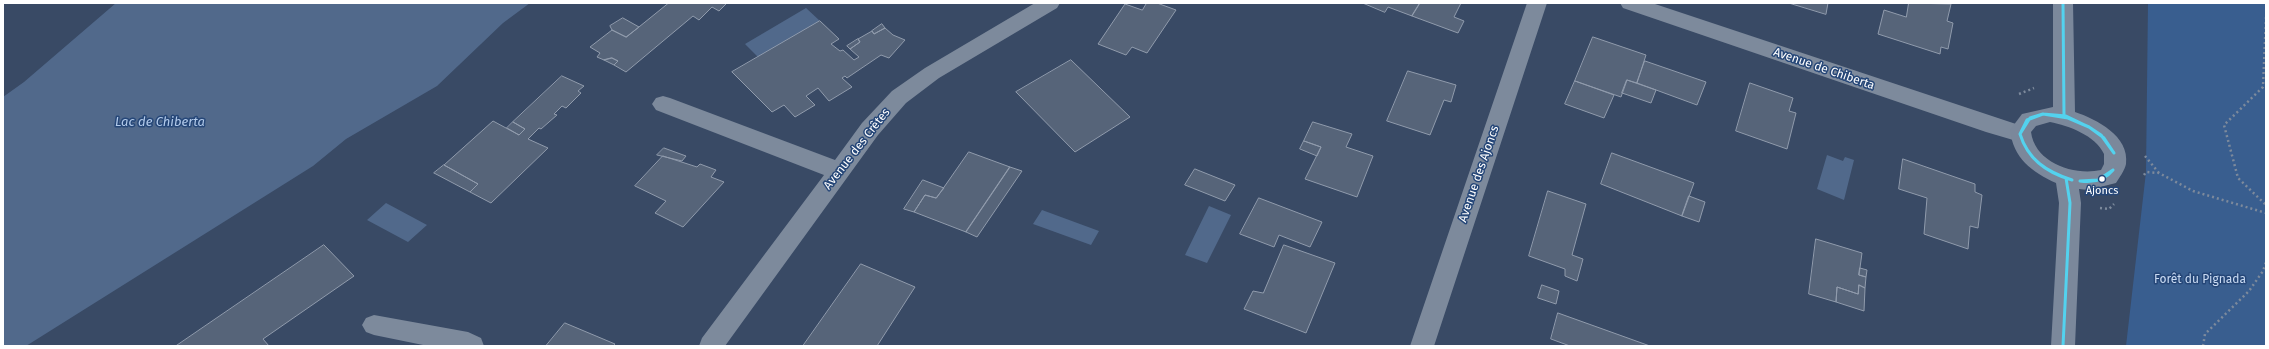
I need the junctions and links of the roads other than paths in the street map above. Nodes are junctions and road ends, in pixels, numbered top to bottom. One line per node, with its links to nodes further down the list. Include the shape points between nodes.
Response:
1 (1050, 3): 8 (street, Avenue des Crêtes, via 932,73 899,98 870,129)
2 (1537, 3): 13 (street, Avenue des Ajoncs)
3 (1630, 3): 7 (street, Avenue de Chiberta)
4 (2063, 3): 6 (main road)
5 (662, 104): 8 (street)
6 (2064, 116): 7 (main road, via 2038,115 2028,119 2022,125); 9 (main road, via 2087,125 2106,140 2116,164 2108,177 2100,181)
7 (2020, 134): 9 (main road, via 2021,142 2033,159 2054,174)
8 (839, 171): 12 (street, Avenue des Crêtes)
9 (2066, 178): 14 (main road, via 2070,203)
10 (374, 325): 11 (street, via 468,343)
11 (472, 346)
12 (711, 346)
13 (1422, 346)
14 (2062, 346)

